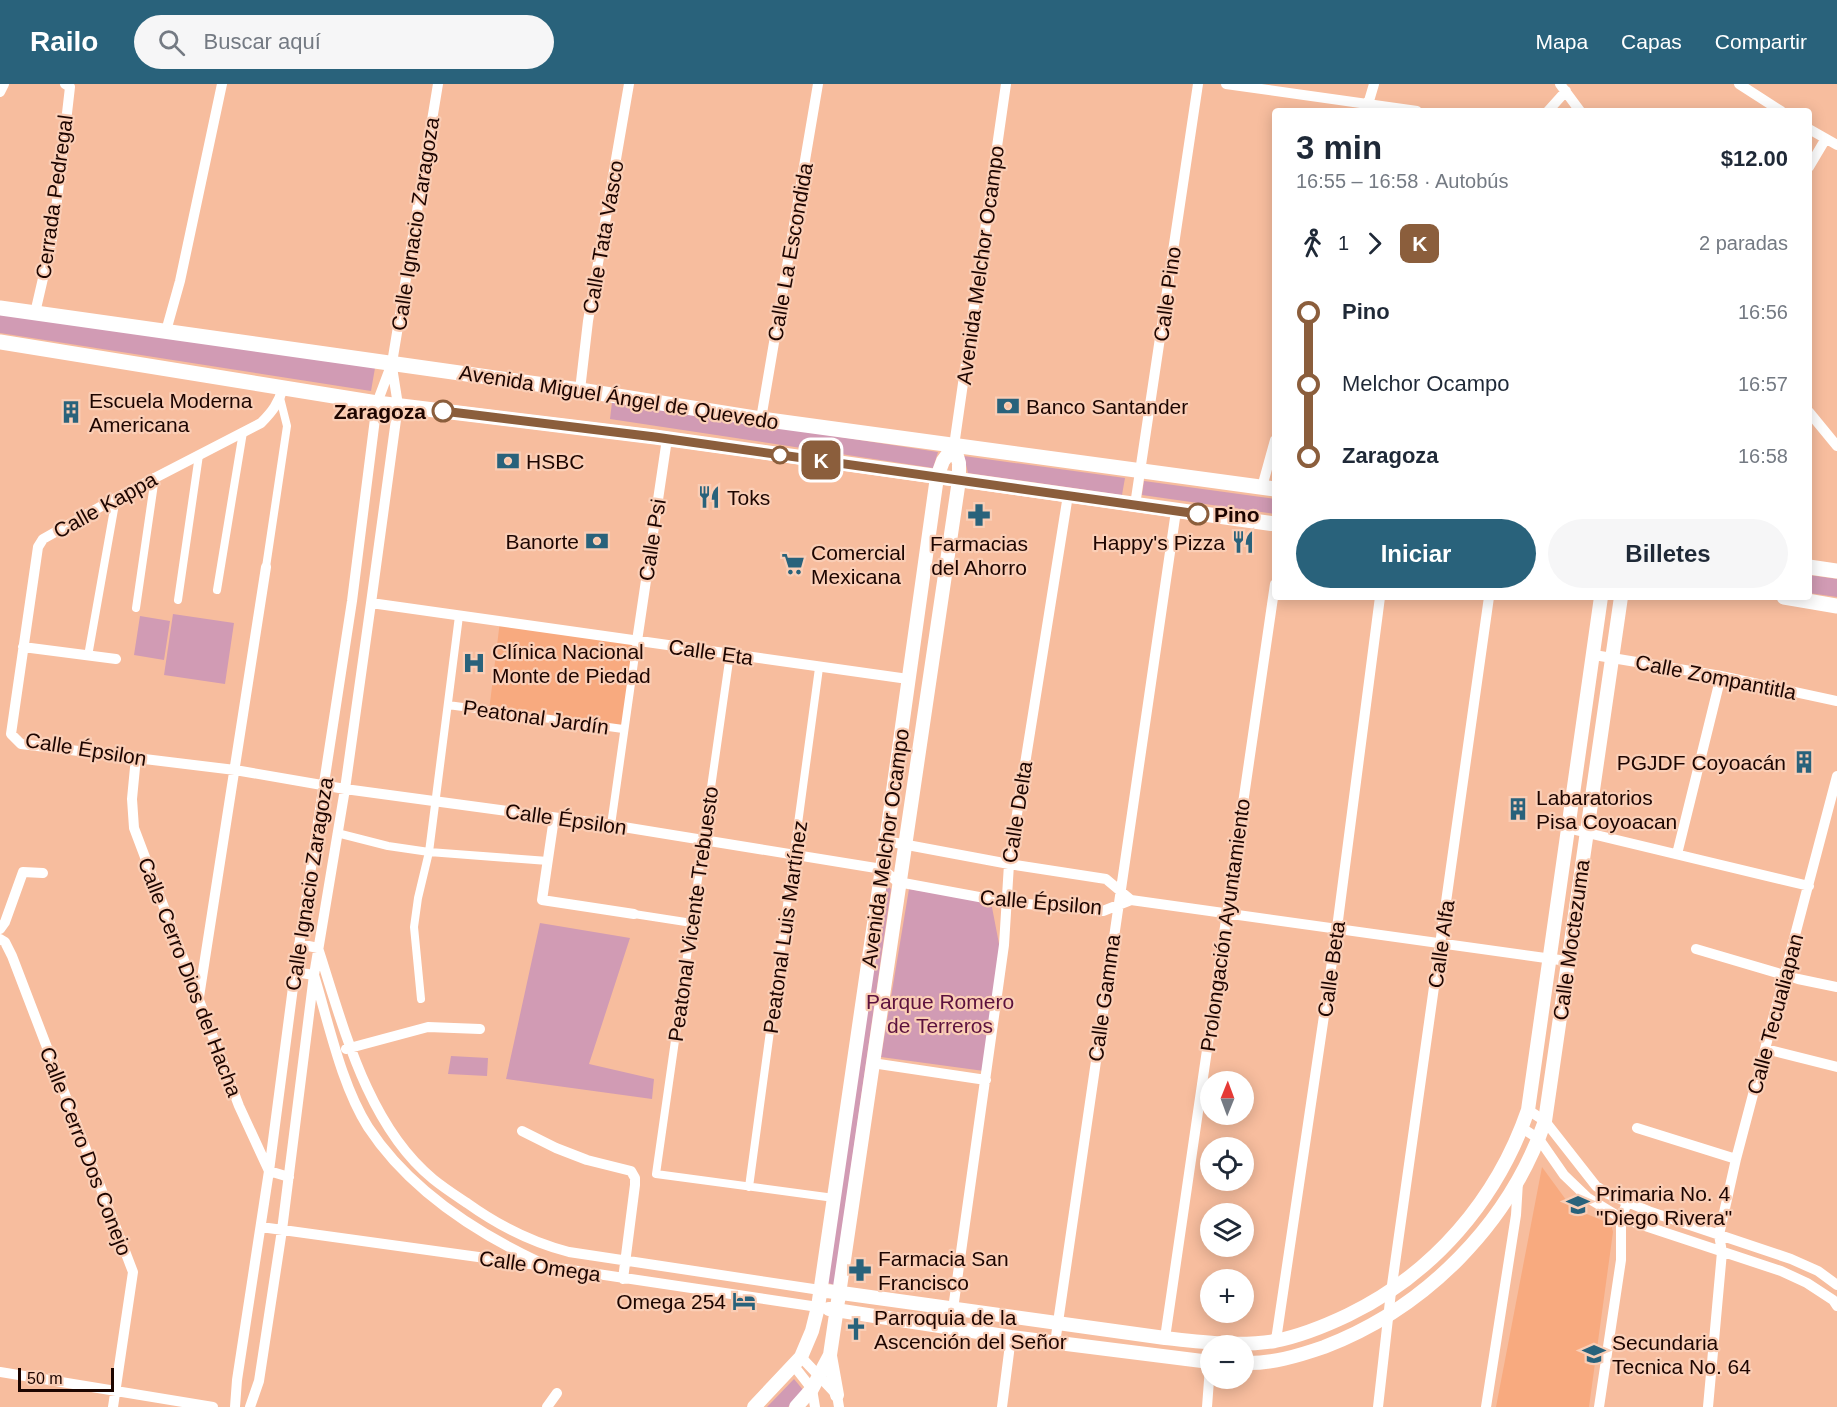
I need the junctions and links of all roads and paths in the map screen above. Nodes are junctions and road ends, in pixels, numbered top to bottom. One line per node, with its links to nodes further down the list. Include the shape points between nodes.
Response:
1 (4, 84): 13 (street)
2 (65, 84): 23 (street, Cerrada Pedregal, via 70,87 52,235)
3 (222, 84): 24 (street)
4 (438, 84): 26 (street, Calle Ignacio Zaragoza)
5 (629, 84): 27 (street, Calle Tata Vasco, via 588,321)
6 (818, 84): 32 (street, Calle La Escondida)
7 (1006, 84): 35 (street, Avenida Melchor Ocampo)
8 (1198, 84): 39 (street, Calle Pino)
9 (1226, 84): 14 (street)
10 (1374, 84): 14 (street)
11 (1738, 84): 17 (street)
12 (1563, 88): 15 (street); 16 (street)
13 (0, 92)
14 (1367, 107)
15 (1550, 108)
16 (1578, 108)
17 (1775, 108)
18 (1812, 131): 19 (street)
19 (1825, 140): 20 (street); 21 (street)
20 (1837, 145)
21 (1812, 162)
22 (0, 308): 23 (main road, Avenida Miguel Ángel de Quevedo)
23 (35, 313): 24 (main road, Avenida Miguel Ángel de Quevedo)
24 (166, 331): 26 (main road, Avenida Miguel Ángel de Quevedo)
25 (0, 342): 28 (main road, Avenida Miguel Ángel de Quevedo)
26 (392, 363): 27 (main road, Avenida Miguel Ángel de Quevedo); 29 (street, Calle Ignacio Zaragoza); 30 (street, Calle Ignacio Zaragoza)
27 (580, 390): 32 (main road, Avenida Miguel Ángel de Quevedo)
28 (281, 393): 29 (main road, Avenida Miguel Ángel de Quevedo); 33 (street, Calle Kappa, via 272,412); 49 (street, via 287,426)
29 (377, 403): 30 (main road, Avenida Miguel Ángel de Quevedo); 81 (street, Calle Ignacio Zaragoza)
30 (398, 405): 34 (main road, Avenida Miguel Ángel de Quevedo); 60 (street, Calle Ignacio Zaragoza)
31 (1812, 416): 36 (street)
32 (761, 419): 35 (main road, Avenida Miguel Ángel de Quevedo)
33 (243, 432): 37 (street, Calle Kappa); 52 (street)
34 (667, 439): 41 (main road, Avenida Miguel Ángel de Quevedo); 64 (street, Calle Psi)
35 (954, 446): 39 (main road, Avenida Miguel Ángel de Quevedo); 41 (street, Avenida Melchor Ocampo); 42 (street, Avenida Melchor Ocampo)
36 (1837, 446)
37 (199, 455): 40 (street, Calle Kappa); 53 (street)
38 (1272, 461): 43 (street)
39 (1140, 471): 43 (main road, Avenida Miguel Ángel de Quevedo); 46 (street, Calle Pino)
40 (155, 477): 45 (street, Calle Kappa); 62 (street)
41 (937, 477): 42 (main road, Avenida Miguel Ángel de Quevedo); 73 (street, Avenida Melchor Ocampo)
42 (959, 480): 44 (main road, Avenida Miguel Ángel de Quevedo); 91 (street, Avenida Melchor Ocampo)
43 (1268, 488)
44 (1068, 495): 46 (main road, Avenida Miguel Ángel de Quevedo); 96 (street, Calle Delta)
45 (116, 498): 65 (street, Calle Kappa, via 43,539 38,547); 68 (street)
46 (1135, 505): 47 (main road, Avenida Miguel Ángel de Quevedo)
47 (1176, 511): 48 (main road, Avenida Miguel Ángel de Quevedo); 101 (street, Calle Gamma)
48 (1272, 524)
49 (266, 567): 79 (street)
50 (1812, 568): 51 (main road)
51 (1837, 572)
52 (217, 590)
53 (178, 600)
54 (1273, 600): 105 (street, Prolongación Ayuntamiento)
55 (1380, 600): 108 (street, Calle Beta)
56 (1489, 600): 112 (street, Calle Alfa)
57 (1601, 600): 67 (street, Calle Moctezuma)
58 (1621, 600): 69 (street, Calle Moctezuma)
59 (1802, 600): 61 (main road)
60 (371, 603): 63 (street, Calle Eta); 82 (street, Calle Ignacio Zaragoza)
61 (1837, 606)
62 (136, 608)
63 (459, 616): 64 (street, Calle Eta); 75 (street)
64 (637, 641): 66 (street, Calle Eta); 77 (street)
65 (23, 647): 68 (street); 76 (street, Calle Kappa)
66 (730, 654): 71 (street, Calle Eta); 89 (street, Peatonal Vicente Trebuesto)
67 (1594, 655): 69 (street, Calle Zompantitla); 86 (street, Calle Moctezuma)
68 (88, 656): 70 (street)
69 (1612, 658): 72 (street, Calle Zompantitla); 88 (street, Calle Moctezuma)
70 (116, 659)
71 (819, 668): 73 (street, Calle Eta); 93 (street, Peatonal Luis Martínez)
72 (1721, 676): 74 (street, Calle Zompantitla); 94 (street)
73 (908, 679): 90 (street, Avenida Melchor Ocampo)
74 (1837, 701)
75 (448, 705): 77 (street, Peatonal Jardín); 83 (street)
76 (13, 720): 78 (street, Calle Épsilon, via 11,734 21,744)
77 (624, 729): 85 (street)
78 (136, 757): 79 (street, Calle Épsilon); 121 (street, Calle Cerro Dios del Hacha, via 134,828)
79 (235, 770): 81 (street, Calle Épsilon); 121 (street)
80 (1837, 776): 100 (street, Calle Tecualiapan)
81 (324, 786): 82 (street, Calle Épsilon); 111 (street, Calle Ignacio Zaragoza)
82 (345, 789): 83 (street, Calle Épsilon); 87 (street, Calle Ignacio Zaragoza)
83 (436, 802): 84 (street, Calle Épsilon); 92 (street)
84 (554, 818): 85 (street, Calle Épsilon); 95 (street)
85 (611, 825): 89 (street, Calle Épsilon)
86 (1567, 828): 88 (street); 115 (street, Calle Moctezuma)
87 (337, 833): 92 (street); 113 (street, Calle Ignacio Zaragoza)
88 (1586, 833): 94 (street); 116 (street, Calle Moctezuma)
89 (703, 840): 93 (street, Calle Épsilon); 107 (street, Peatonal Vicente Trebuesto)
90 (886, 841): 91 (street, Calle Épsilon); 97 (street, Avenida Melchor Ocampo)
91 (904, 845): 96 (street, Calle Épsilon); 99 (street, Avenida Melchor Ocampo)
92 (429, 852): 95 (street); 122 (street, via 414,927)
93 (795, 854): 97 (street, Calle Épsilon); 140 (street, Peatonal Luis Martínez)
94 (1677, 854): 100 (street)
95 (548, 861): 106 (street, via 542,900)
96 (1009, 864): 101 (street, Calle Épsilon, via 1106,879); 103 (street, Calle Delta)
97 (882, 869): 99 (street, Calle Épsilon); 141 (street, Avenida Melchor Ocampo)
98 (43, 873): 109 (street, via 23,872)
99 (898, 882): 103 (street, Calle Épsilon); 127 (street, Avenida Melchor Ocampo)
100 (1809, 886): 119 (street, Calle Tecualiapan)
101 (1120, 891): 102 (street, Calle Épsilon); 104 (street, Calle Gamma)
102 (1131, 900): 104 (street, Calle Épsilon); 105 (street, Calle Épsilon)
103 (1006, 902): 104 (street, Calle Épsilon, via 1103,911); 129 (street, Calle Delta)
104 (1118, 907): 160 (street, Calle Gamma)
105 (1227, 913): 108 (street, Calle Épsilon); 162 (street, Prolongación Ayuntamiento)
106 (634, 914): 107 (street)
107 (692, 922): 140 (street, Peatonal Vicente Trebuesto, via 656,1174)
108 (1337, 928): 112 (street, Calle Épsilon); 163 (street, Calle Beta)
109 (0, 929)
110 (0, 939): 172 (street, Calle Cerro Dos Conejo, via 12,956 133,1272)
111 (300, 944): 113 (street); 117 (street, Calle Ignacio Zaragoza)
112 (1442, 944): 115 (street, Calle Épsilon); 154 (street, Calle Alfa)
113 (318, 948): 118 (street, Calle Ignacio Zaragoza); 124 (street, Calle Omega)
114 (1696, 949): 119 (street)
115 (1548, 959): 116 (street, Calle Épsilon); 130 (street, Calle Moctezuma)
116 (1567, 962): 131 (street, Calle Moctezuma)
117 (295, 972): 118 (street); 137 (street, Calle Ignacio Zaragoza)
118 (314, 975): 126 (street); 138 (street, Calle Ignacio Zaragoza)
119 (1786, 975): 120 (street); 125 (street, Calle Tecualiapan)
120 (1837, 987)
121 (198, 999): 137 (street, Calle Cerro Dios del Hacha)
122 (421, 999)
123 (480, 1029): 124 (street, via 428,1027)
124 (352, 1047): 126 (street); 148 (street, Calle Omega, via 382,1119 432,1178 496,1224 523,1236 550,1247)
125 (1766, 1049): 128 (street); 136 (street, Calle Tecualiapan)
126 (337, 1052): 149 (street, via 368,1126 424,1190 491,1238)
127 (872, 1063): 129 (street); 153 (street, Avenida Melchor Ocampo)
128 (1837, 1067)
129 (986, 1080): 157 (street, Calle Delta)
130 (1528, 1110): 131 (street); 132 (street, Calle Moctezuma)
131 (1545, 1121): 135 (street, Calle Moctezuma); 142 (street, via 1596,1186)
132 (1522, 1128): 135 (street); 154 (street, Calle Omega, via 1474,1212 1443,1247)
133 (1636, 1128): 136 (street)
134 (522, 1131): 148 (street, via 587,1160 631,1171 635,1185)
135 (1539, 1139): 139 (street); 143 (street, via 1564,1174 1588,1198)
136 (1736, 1159): 146 (street, Calle Tecualiapan)
137 (269, 1171): 138 (street); 144 (street, Calle Ignacio Zaragoza)
138 (289, 1178): 145 (street, Calle Ignacio Zaragoza)
139 (1518, 1181): 159 (street, via 1463,1256 1429,1286); 186 (street)
140 (749, 1187): 141 (street)
141 (834, 1198): 152 (street, Avenida Melchor Ocampo)
142 (1627, 1203): 143 (street); 146 (street)
143 (1621, 1218): 147 (street); 187 (street, via 1621,1260)
144 (261, 1227): 145 (street, Calle Omega); 177 (street, Calle Ignacio Zaragoza)
145 (282, 1230): 149 (street, Calle Omega); 178 (street, Calle Ignacio Zaragoza, via 259,1381)
146 (1719, 1235): 147 (street, Calle Tecualiapan); 151 (street, via 1818,1271)
147 (1722, 1252): 155 (street, via 1807,1283); 188 (street, Calle Tecualiapan)
148 (625, 1261): 150 (street); 152 (street, Calle Omega)
149 (550, 1267): 150 (street, Calle Omega)
150 (623, 1279): 156 (street, Calle Omega)
151 (1837, 1285)
152 (820, 1290): 153 (street, Calle Omega); 156 (street, Avenida Melchor Ocampo)
153 (839, 1292): 157 (street, Calle Omega); 158 (street, Avenida Melchor Ocampo)
154 (1391, 1292): 159 (street, Calle Alfa); 163 (street, Calle Omega, via 1334,1322)
155 (1837, 1306)
156 (818, 1307): 158 (street, Calle Omega); 166 (street, Avenida Melchor Ocampo)
157 (953, 1309): 160 (street, Calle Omega)
158 (836, 1310): 161 (street, Calle Omega); 165 (street, Avenida Melchor Ocampo)
159 (1388, 1313): 167 (street, via 1342,1340 1302,1355); 185 (street, Calle Alfa)
160 (1058, 1323): 162 (street, Calle Omega); 164 (street, Calle Gamma)
161 (1011, 1337): 164 (street, Calle Omega); 183 (street)
162 (1165, 1338): 163 (street, Calle Omega, via 1212,1343)
163 (1276, 1340)
164 (1055, 1343): 168 (street, Calle Omega)
165 (830, 1355): 170 (street); 174 (street)
166 (798, 1361): 170 (street); 180 (street)
167 (1254, 1362)
168 (1200, 1363)
169 (0, 1372): 172 (street)
170 (816, 1384): 174 (street); 181 (street); 182 (street)
171 (1208, 1389): 184 (street)
172 (116, 1390): 175 (street, Calle Cerro Dos Conejo); 176 (street)
173 (558, 1393): 179 (street)
174 (838, 1401)
175 (113, 1407)
176 (213, 1407)
177 (236, 1407)
178 (250, 1407)
179 (547, 1407)
180 (754, 1407)
181 (796, 1407)
182 (815, 1407)
183 (1002, 1407)
184 (1207, 1407)
185 (1378, 1407)
186 (1486, 1407)
187 (1599, 1407)
188 (1708, 1407)

